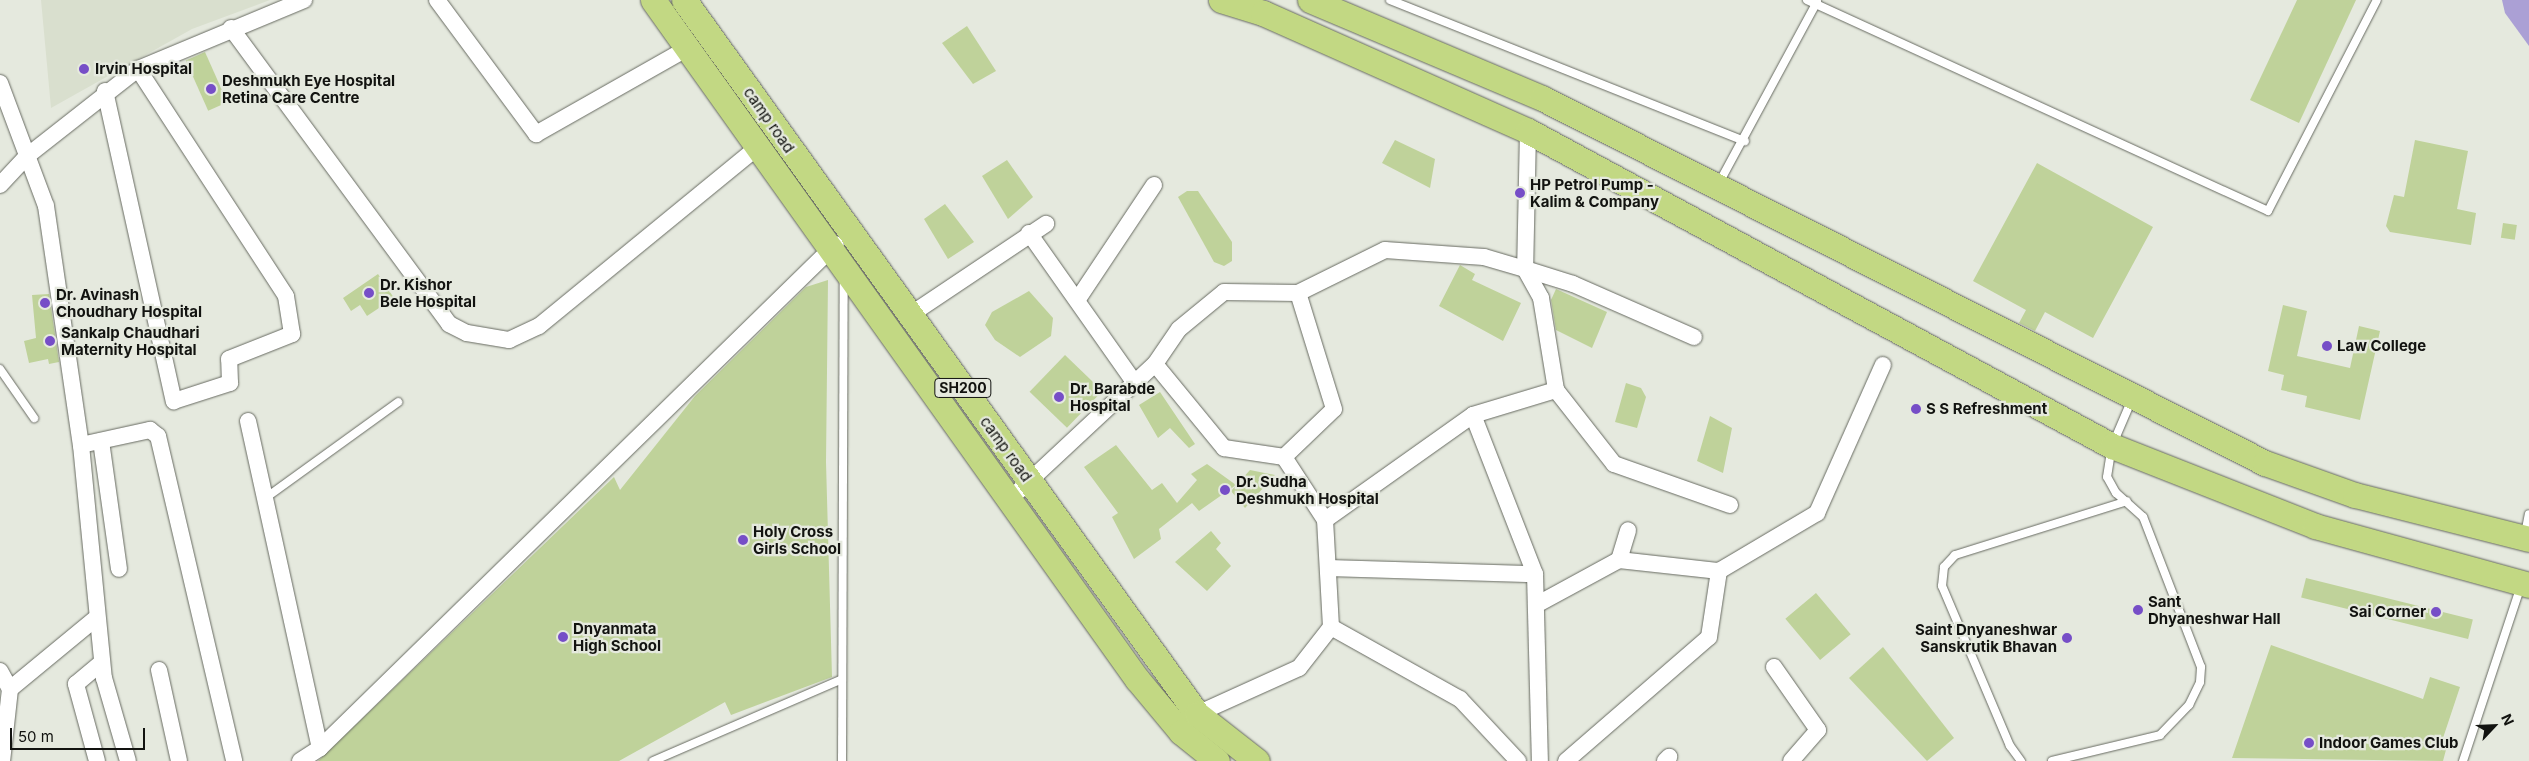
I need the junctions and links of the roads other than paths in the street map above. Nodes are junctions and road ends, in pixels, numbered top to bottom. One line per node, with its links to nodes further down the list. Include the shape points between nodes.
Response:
1 (304, 0): 11 (street)
2 (437, 0): 12 (street, via 536,134)
3 (653, 0): 12 (main road, camp road / SH200)
4 (684, 0): 29 (main road, camp road / SH200)
5 (1221, 0): 18 (main road, via 1263,13)
6 (1310, 0): 16 (main road)
7 (1390, 0): 20 (lane)
8 (1808, 0): 10 (lane)
9 (2377, 0): 10 (lane, via 2268,211)
10 (1817, 2): 20 (lane)
11 (231, 28): 13 (street); 21 (street, via 449,324 467,333 509,340 539,326)
12 (688, 48): 21 (main road, camp road / SH200)
13 (138, 69): 15 (street); 15 (street, via 286,296 292,334 229,359 230,383 174,401)
14 (0, 83): 17 (street)
15 (105, 91): 22 (street)
16 (1542, 98): 18 (main road); 19 (main road)
17 (4, 115): 22 (street)
18 (1528, 132): 23 (main road); 32 (street)
19 (1628, 141): 23 (main road); 26 (main road)
20 (1745, 141): 26 (lane)
21 (758, 147): 30 (main road, camp road / SH200)
22 (27, 156): 24 (street); 48 (street, via 46,206)
23 (1611, 175): 49 (main road)
24 (1, 183)
25 (1154, 185): 34 (street)
26 (1717, 187): 42 (main road)
27 (1046, 224): 28 (street)
28 (1029, 233): 34 (street); 35 (street)
29 (857, 243): 30 (street); 31 (street); 35 (main road, camp road / SH200)
30 (830, 249): 31 (main road, camp road / SH200); 76 (street)
31 (845, 269): 53 (main road, camp road / SH200); 73 (lane)
32 (1525, 269): 33 (street, via 1484,257 1385,250); 36 (street, via 1573,284); 41 (street, via 1541,298)
33 (1298, 293): 37 (street, via 1224,292 1179,329); 50 (street, via 1334,409)
34 (1078, 299): 40 (street)
35 (910, 315): 51 (main road, camp road / SH200)
36 (1694, 337)
37 (1156, 364): 40 (street); 50 (street, via 1224,448)
38 (1883, 365): 63 (street, via 1817,513)
39 (0, 369): 45 (lane)
40 (1135, 383): 51 (street)
41 (1556, 390): 44 (street); 55 (street, via 1614,464)
42 (2132, 399): 49 (lane); 59 (main road, via 2265,463 2355,495)
43 (398, 402): 52 (lane)
44 (1473, 415): 57 (street); 64 (street)
45 (34, 418)
46 (248, 421): 52 (street)
47 (101, 440): 48 (street); 62 (street); 81 (street, via 150,430 158,436)
48 (81, 445): 67 (street)
49 (2112, 446): 54 (lane, via 2107,476 2116,493); 65 (main road, via 2315,526)
50 (1284, 457): 57 (street)
51 (1031, 483): 53 (street); 75 (main road, camp road / SH200)
52 (267, 497): 76 (street)
53 (1009, 500): 85 (main road, camp road / SH200, via 1137,679 1181,732)
54 (2127, 501): 91 (lane, via 1955,555 1944,567 1942,586 2010,746); 92 (lane, via 2143,517 2201,667 2197,692 2160,735)
55 (1730, 505)
56 (2529, 514): 59 (lane)
57 (1325, 520): 61 (street)
58 (1628, 530): 60 (street)
59 (2526, 538)
60 (1619, 560): 63 (street); 66 (street)
61 (1328, 568): 64 (street); 68 (street)
62 (119, 569)
63 (1719, 571): 89 (street, via 1709,637)
64 (1535, 574): 66 (street)
65 (2526, 585): 93 (lane)
66 (1536, 605): 88 (street)
67 (96, 618): 69 (street); 74 (street)
68 (1331, 628): 75 (street, via 1299,668); 87 (street, via 1460,700)
69 (102, 662): 78 (street, via 76,684); 79 (street)
70 (1774, 667): 90 (street, via 1818,730)
71 (159, 670): 80 (street)
72 (0, 671): 74 (street)
73 (840, 680): 83 (lane); 84 (lane)
74 (10, 688): 77 (street)
75 (1197, 714): 86 (main road, camp road / SH200)
76 (320, 748): 82 (street)
77 (2, 761)
78 (98, 761)
79 (128, 761)
80 (179, 761)
81 (234, 761)
82 (300, 761)
83 (653, 761)
84 (842, 761)
85 (1217, 761)
86 (1257, 761)
87 (1518, 761)
88 (1540, 761)
89 (1566, 761)
90 (1791, 761)
91 (2021, 761)
92 (2052, 761)
93 (2463, 761)

